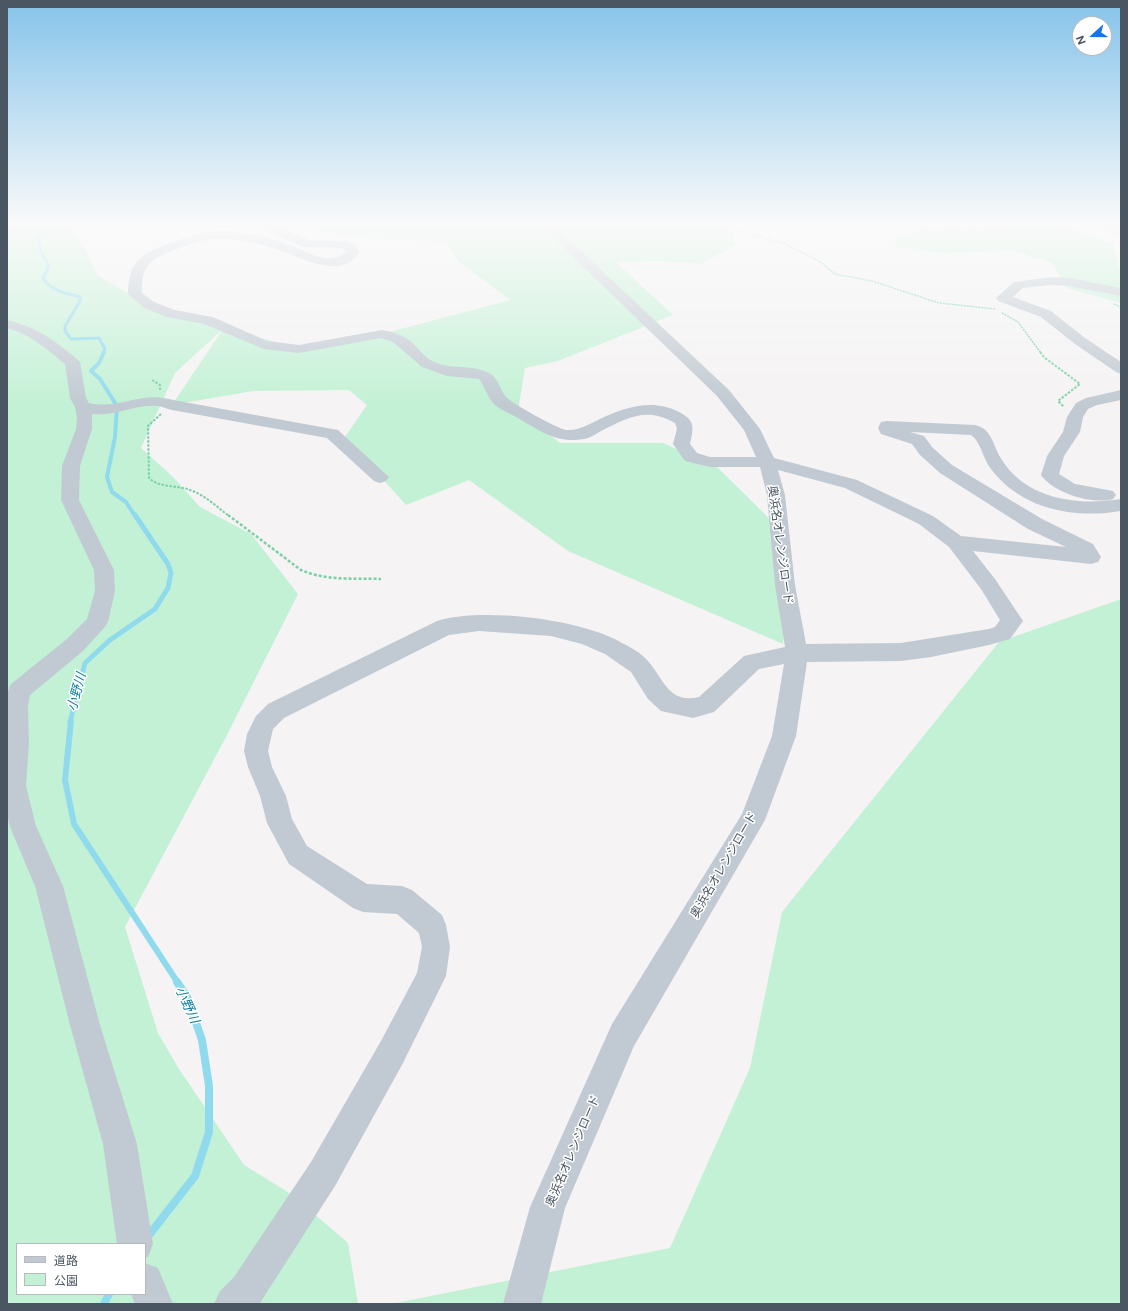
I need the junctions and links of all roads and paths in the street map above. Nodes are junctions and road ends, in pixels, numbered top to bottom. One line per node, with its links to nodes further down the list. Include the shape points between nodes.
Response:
1 (134, 284): 17 (street, via 135,294 149,306 172,314 208,320 264,345 299,349 382,334 398,339 427,364 447,371 484,376 500,401 555,433 583,434 621,415 638,410 654,410 669,413 682,420 685,429 681,444 691,457 710,462)
2 (608, 284): 17 (street, 奥浜名オレンジロード, via 723,393 752,429)
3 (882, 284): 9 (path, via 939,303)
4 (1026, 284): 12 (street, via 1019,285 1003,298 1046,314)
5 (1080, 284): 6 (street)
6 (1121, 292)
7 (1113, 304): 8 (path)
8 (1121, 307)
9 (996, 309)
10 (1002, 313): 16 (path, via 1018,322 1045,358 1080,384 1058,401)
11 (7, 324): 15 (street, via 36,334 72,362 78,398)
12 (1121, 369)
13 (1121, 395): 16 (street, via 1092,401 1082,406)
14 (172, 405): 15 (street, via 157,401 116,409 95,410); 18 (street, via 332,434); 22 (path, via 148,426 149,478 154,483 189,489 200,494 310,575)
15 (83, 407): 24 (street, via 84,429 71,466 70,500 104,570 105,591 97,622 75,645 19,691 13,786 23,828 49,886 85,1025 120,1144)
16 (1075, 417): 19 (street, via 1076,422 1056,454 1050,475 1066,488)
17 (767, 462): 21 (street, via 851,484 926,520); 23 (street, 奥浜名オレンジロード, via 776,495 785,584)
18 (380, 477)
19 (1121, 497)
20 (1121, 505): 21 (street, via 1106,508 1070,506 1045,500 1022,490 1005,477 994,462 980,432 975,430 887,426 887,430 918,440 946,469 1035,524 1086,549 1091,557)
21 (956, 542): 23 (street, via 1012,621 1002,633 901,652)
22 (381, 579)
23 (797, 653): 27 (street, via 752,662 706,705 693,708 670,704 656,692 639,666 613,648 587,637 551,628 479,623 445,627 276,711 264,723 256,751 260,767 273,796 280,823 298,855 363,898 402,900 432,925 436,947 431,976 392,1052 323,1174 247,1290); 28 (street, 奥浜名オレンジロード, via 784,736 752,820 623,1035 548,1207)
24 (133, 1228)
25 (146, 1284): 26 (street)
26 (154, 1304)
27 (233, 1304)
28 (522, 1304)

